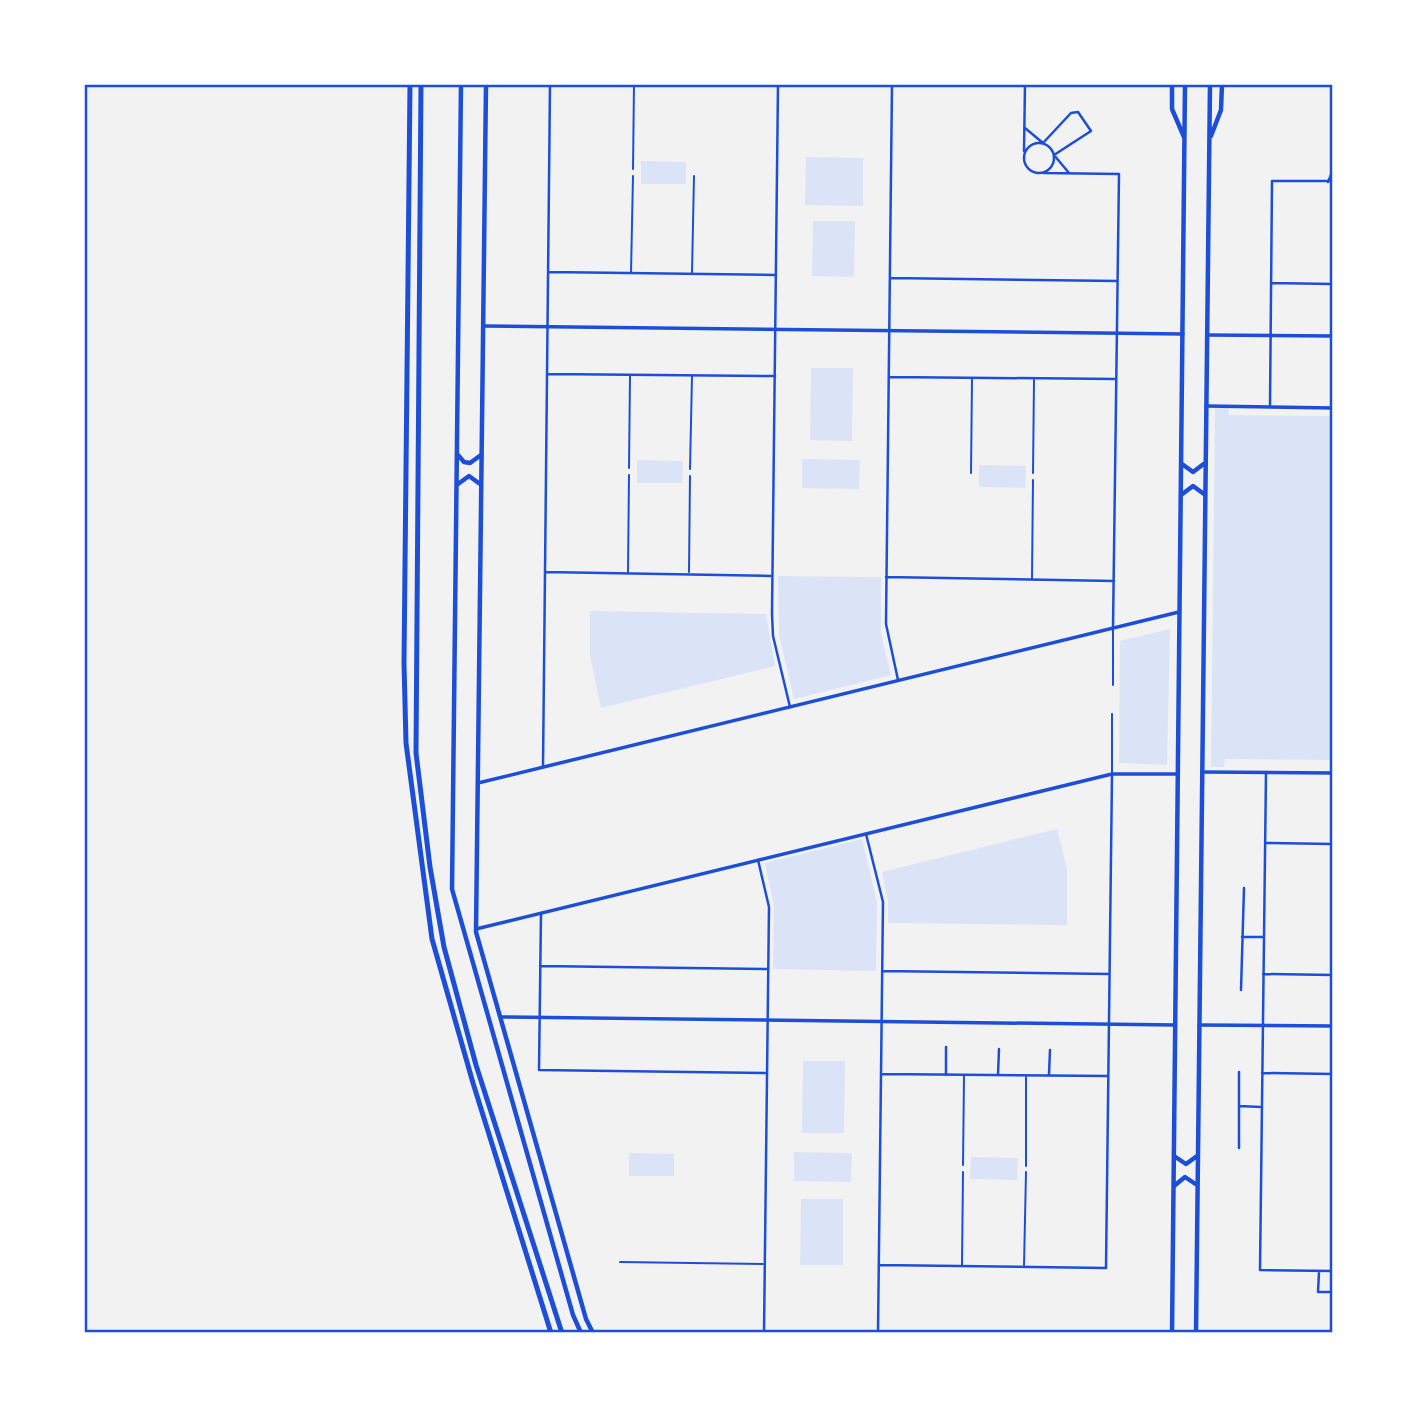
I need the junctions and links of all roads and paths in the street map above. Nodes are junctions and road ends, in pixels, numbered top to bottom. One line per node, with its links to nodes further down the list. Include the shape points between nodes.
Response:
1 (410, 84): 149 (highway, via 404,663 408,768 432,939)
2 (421, 84): 150 (highway, via 416,752 444,947 476,1065)
3 (461, 84): 56 (main road)
4 (486, 84): 36 (main road)
5 (550, 84): 28 (street)
6 (634, 84): 20 (lane)
7 (778, 84): 31 (street)
8 (892, 84): 32 (street)
9 (1025, 84): 14 (street)
10 (1172, 84): 15 (main road, via 1172,109)
11 (1185, 84): 15 (main road)
12 (1210, 84): 16 (main road)
13 (1222, 84): 16 (main road, via 1221,110)
14 (1025, 128): 17 (street); 18 (street)
15 (1185, 139): 41 (main road)
16 (1209, 140): 42 (main road)
17 (1043, 144): 18 (street, via 1031,143); 19 (street); 19 (street, via 1071,113 1078,112 1091,131)
18 (1024, 153): 22 (street, via 1033,170)
19 (1054, 155): 22 (street, via 1054,166); 23 (street)
20 (633, 169)
21 (1333, 170): 27 (street)
22 (1044, 173): 23 (street)
23 (1069, 173): 33 (street, via 1119,174)
24 (633, 176): 29 (lane)
25 (694, 176): 30 (lane)
26 (1333, 181): 27 (street)
27 (1328, 182): 34 (street, via 1272,181)
28 (547, 272): 29 (street); 37 (street)
29 (631, 274): 30 (street)
30 (692, 274): 31 (street)
31 (775, 275): 38 (street)
32 (890, 278): 33 (street); 39 (street)
33 (1117, 281): 40 (street)
34 (1271, 283): 35 (street); 43 (street)
35 (1333, 284)
36 (483, 326): 37 (street); 57 (main road)
37 (547, 326): 38 (street); 45 (street)
38 (775, 329): 39 (street); 48 (street)
39 (890, 330): 40 (street); 49 (street)
40 (1117, 333): 41 (street); 52 (street)
41 (1182, 334): 58 (main road)
42 (1207, 335): 43 (street); 53 (main road)
43 (1271, 336): 44 (street); 54 (street)
44 (1333, 337)
45 (547, 374): 46 (street); 71 (street)
46 (631, 375): 47 (street); 60 (lane)
47 (692, 375): 48 (street); 61 (lane)
48 (775, 376): 74 (street)
49 (889, 377): 50 (street); 75 (street)
50 (972, 378): 51 (street); 62 (lane)
51 (1034, 379): 52 (street); 63 (lane)
52 (1116, 379): 77 (street)
53 (1206, 406): 54 (street); 59 (main road)
54 (1270, 407): 55 (street)
55 (1333, 408)
56 (457, 451): 57 (main road, via 461,460 470,463 477,461); 67 (main road)
57 (481, 451): 68 (main road)
58 (1181, 459): 59 (main road, via 1193,472); 69 (main road)
59 (1206, 460): 70 (main road)
60 (629, 468)
61 (690, 469)
62 (971, 472)
63 (1033, 473)
64 (629, 475): 72 (lane)
65 (690, 475): 73 (lane)
66 (1033, 480): 76 (lane)
67 (457, 488): 68 (main road, via 462,478 469,476 479,481); 151 (main road, via 452,889)
68 (481, 489): 90 (main road)
69 (1181, 498): 70 (main road, via 1193,486 1203,491); 78 (main road)
70 (1205, 499): 85 (main road)
71 (544, 572): 72 (street); 84 (street)
72 (628, 573): 73 (street)
73 (689, 575): 74 (street)
74 (772, 576): 82 (street, via 774,636)
75 (886, 577): 76 (street); 80 (street, via 887,633)
76 (1032, 579): 77 (street)
77 (1114, 581): 79 (street)
78 (1180, 612): 79 (street); 89 (main road)
79 (1113, 628): 80 (street); 81 (lane)
80 (898, 680): 82 (street)
81 (1113, 685)
82 (790, 707): 84 (street)
83 (1112, 714): 88 (lane)
84 (543, 767): 90 (street)
85 (1202, 772): 86 (street); 113 (main road)
86 (1266, 772): 87 (street); 92 (street)
87 (1333, 773)
88 (1112, 774): 89 (street); 91 (street); 103 (street)
89 (1178, 774): 112 (main road)
90 (478, 783): 97 (main road)
91 (866, 834): 94 (street); 102 (street, via 883,902)
92 (1265, 843): 93 (street); 99 (street)
93 (1333, 844)
94 (758, 860): 96 (street); 101 (street, via 769,907)
95 (1244, 888): 98 (street)
96 (541, 913): 97 (street); 100 (street)
97 (476, 929): 107 (main road)
98 (1242, 937): 99 (street); 106 (street)
99 (1264, 937): 104 (street)
100 (540, 967): 101 (street); 108 (street)
101 (767, 969): 109 (street)
102 (881, 971): 103 (street); 110 (street)
103 (1109, 974): 111 (street)
104 (1263, 974): 105 (street); 114 (street)
105 (1333, 975)
106 (1241, 990)
107 (499, 1017): 108 (street); 152 (main road)
108 (540, 1017): 109 (street); 120 (street, via 539,1070)
109 (767, 1020): 110 (street); 120 (street)
110 (882, 1021): 111 (street); 122 (street)
111 (1109, 1024): 112 (street); 129 (street)
112 (1175, 1025): 133 (main road)
113 (1199, 1025): 114 (street); 134 (main road)
114 (1263, 1026): 115 (street); 121 (street)
115 (1333, 1026)
116 (946, 1047): 124 (street)
117 (999, 1048): 126 (street)
118 (1050, 1050): 128 (street)
119 (1240, 1072): 130 (street)
120 (767, 1073): 142 (street)
121 (1262, 1073): 123 (street); 131 (street)
122 (881, 1074): 124 (street); 143 (street)
123 (1333, 1074)
124 (946, 1075): 125 (street)
125 (964, 1075): 126 (street); 135 (lane)
126 (998, 1075): 127 (street)
127 (1026, 1076): 128 (street); 136 (lane)
128 (1049, 1076): 129 (street)
129 (1108, 1076): 145 (street, via 1106,1268)
130 (1240, 1106): 131 (street); 132 (street)
131 (1262, 1107): 146 (street, via 1260,1270)
132 (1239, 1148)
133 (1174, 1152): 134 (main road, via 1176,1159 1186,1164 1193,1162); 139 (main road)
134 (1198, 1152): 140 (main road)
135 (963, 1165)
136 (1026, 1166)
137 (963, 1172): 144 (lane)
138 (1026, 1172): 145 (lane)
139 (1173, 1189): 140 (main road, via 1185,1177 1195,1182); 155 (main road)
140 (1198, 1190): 156 (main road)
141 (620, 1262): 142 (lane)
142 (764, 1264): 153 (street)
143 (878, 1265): 144 (street); 154 (street)
144 (962, 1266): 145 (street)
145 (1024, 1267)
146 (1319, 1271): 147 (street); 148 (street, via 1318,1292)
147 (1333, 1271)
148 (1333, 1292)
149 (551, 1333)
150 (563, 1333)
151 (581, 1333)
152 (593, 1333)
153 (764, 1333)
154 (878, 1333)
155 (1171, 1333)
156 (1196, 1333)

